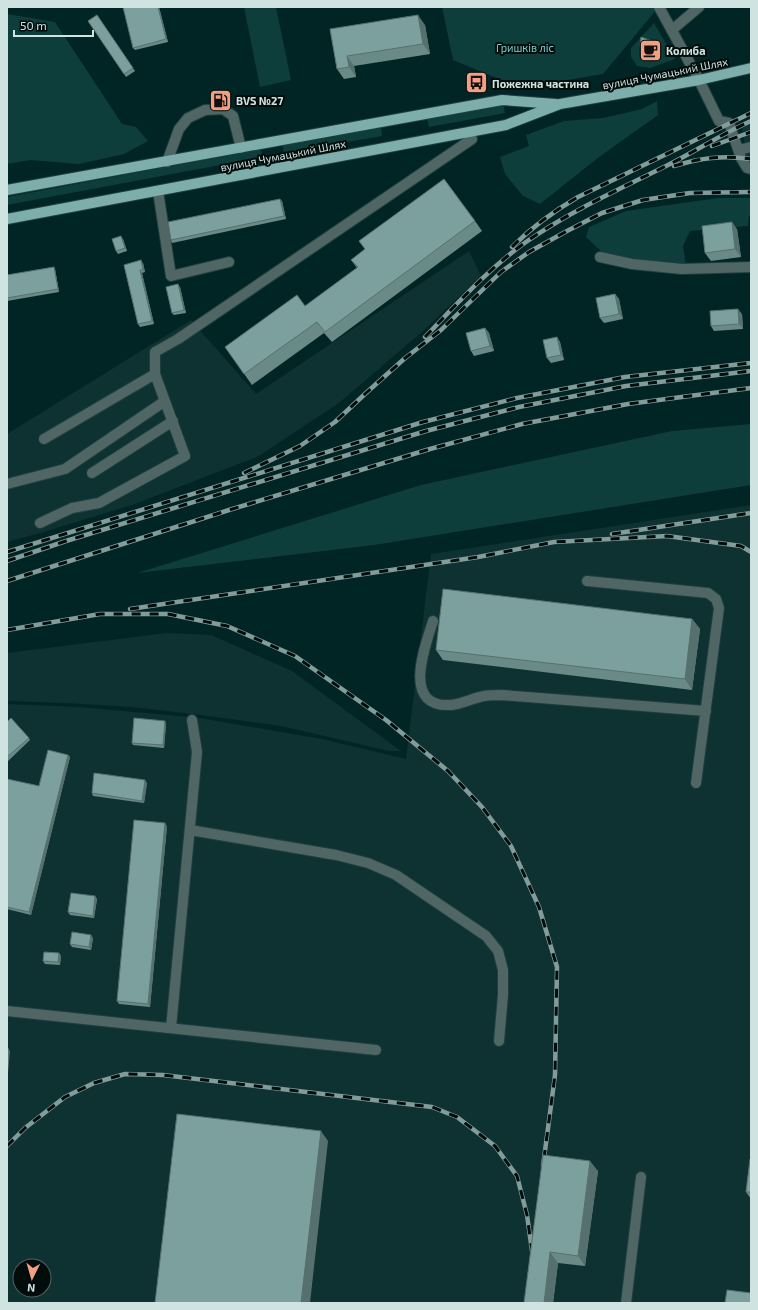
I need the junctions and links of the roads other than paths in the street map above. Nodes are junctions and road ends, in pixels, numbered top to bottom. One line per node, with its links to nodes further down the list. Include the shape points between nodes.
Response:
1 (699, 7): 3 (street)
2 (661, 8): 3 (street)
3 (672, 30): 5 (street)
4 (751, 68): 5 (main road, вулиця Чумацький Шлях)
5 (699, 80): 6 (main road, вулиця Чумацький Шлях); 10 (street, via 719,121 729,123)
6 (560, 104): 9 (main road, вулиця Чумацький Шлях, via 502,100); 14 (main road, вулиця Чумацький Шлях, via 506,125)
7 (472, 139): 19 (street, via 178,339 155,352)
8 (751, 147): 10 (street)
9 (241, 148): 11 (main road, вулиця Чумацький Шлях); 11 (street, via 233,116 223,109 205,110 188,118 179,129)
10 (739, 150): 12 (street, via 747,168)
11 (167, 162): 13 (main road, вулиця Чумацький Шлях)
12 (751, 169)
13 (7, 190)
14 (158, 191): 15 (main road, вулиця Чумацький Шлях); 17 (street, via 171,276)
15 (7, 219)
16 (600, 257): 18 (street, via 632,264 682,269)
17 (229, 262)
18 (751, 267)
19 (155, 374): 20 (street); 22 (street)
20 (165, 401): 21 (street); 24 (street, via 65,469)
21 (173, 421): 23 (street); 25 (street, via 185,456 99,503 72,508)
22 (44, 439)
23 (92, 473)
24 (7, 484)
25 (40, 524)
26 (587, 581): 28 (street, via 708,593 716,599 719,608)
27 (433, 621): 28 (street, via 421,661 420,680 425,697 438,705 453,705 485,695 502,695)
28 (706, 711): 30 (street)
29 (192, 720): 31 (street, via 197,752)
30 (696, 783)
31 (190, 830): 33 (street); 34 (street, via 336,855 368,863 396,875 486,936 498,951 503,970)
32 (7, 1011): 33 (street)
33 (171, 1028): 35 (street)
34 (499, 1041)
35 (376, 1050)
36 (640, 1177): 37 (street)
37 (626, 1303)

